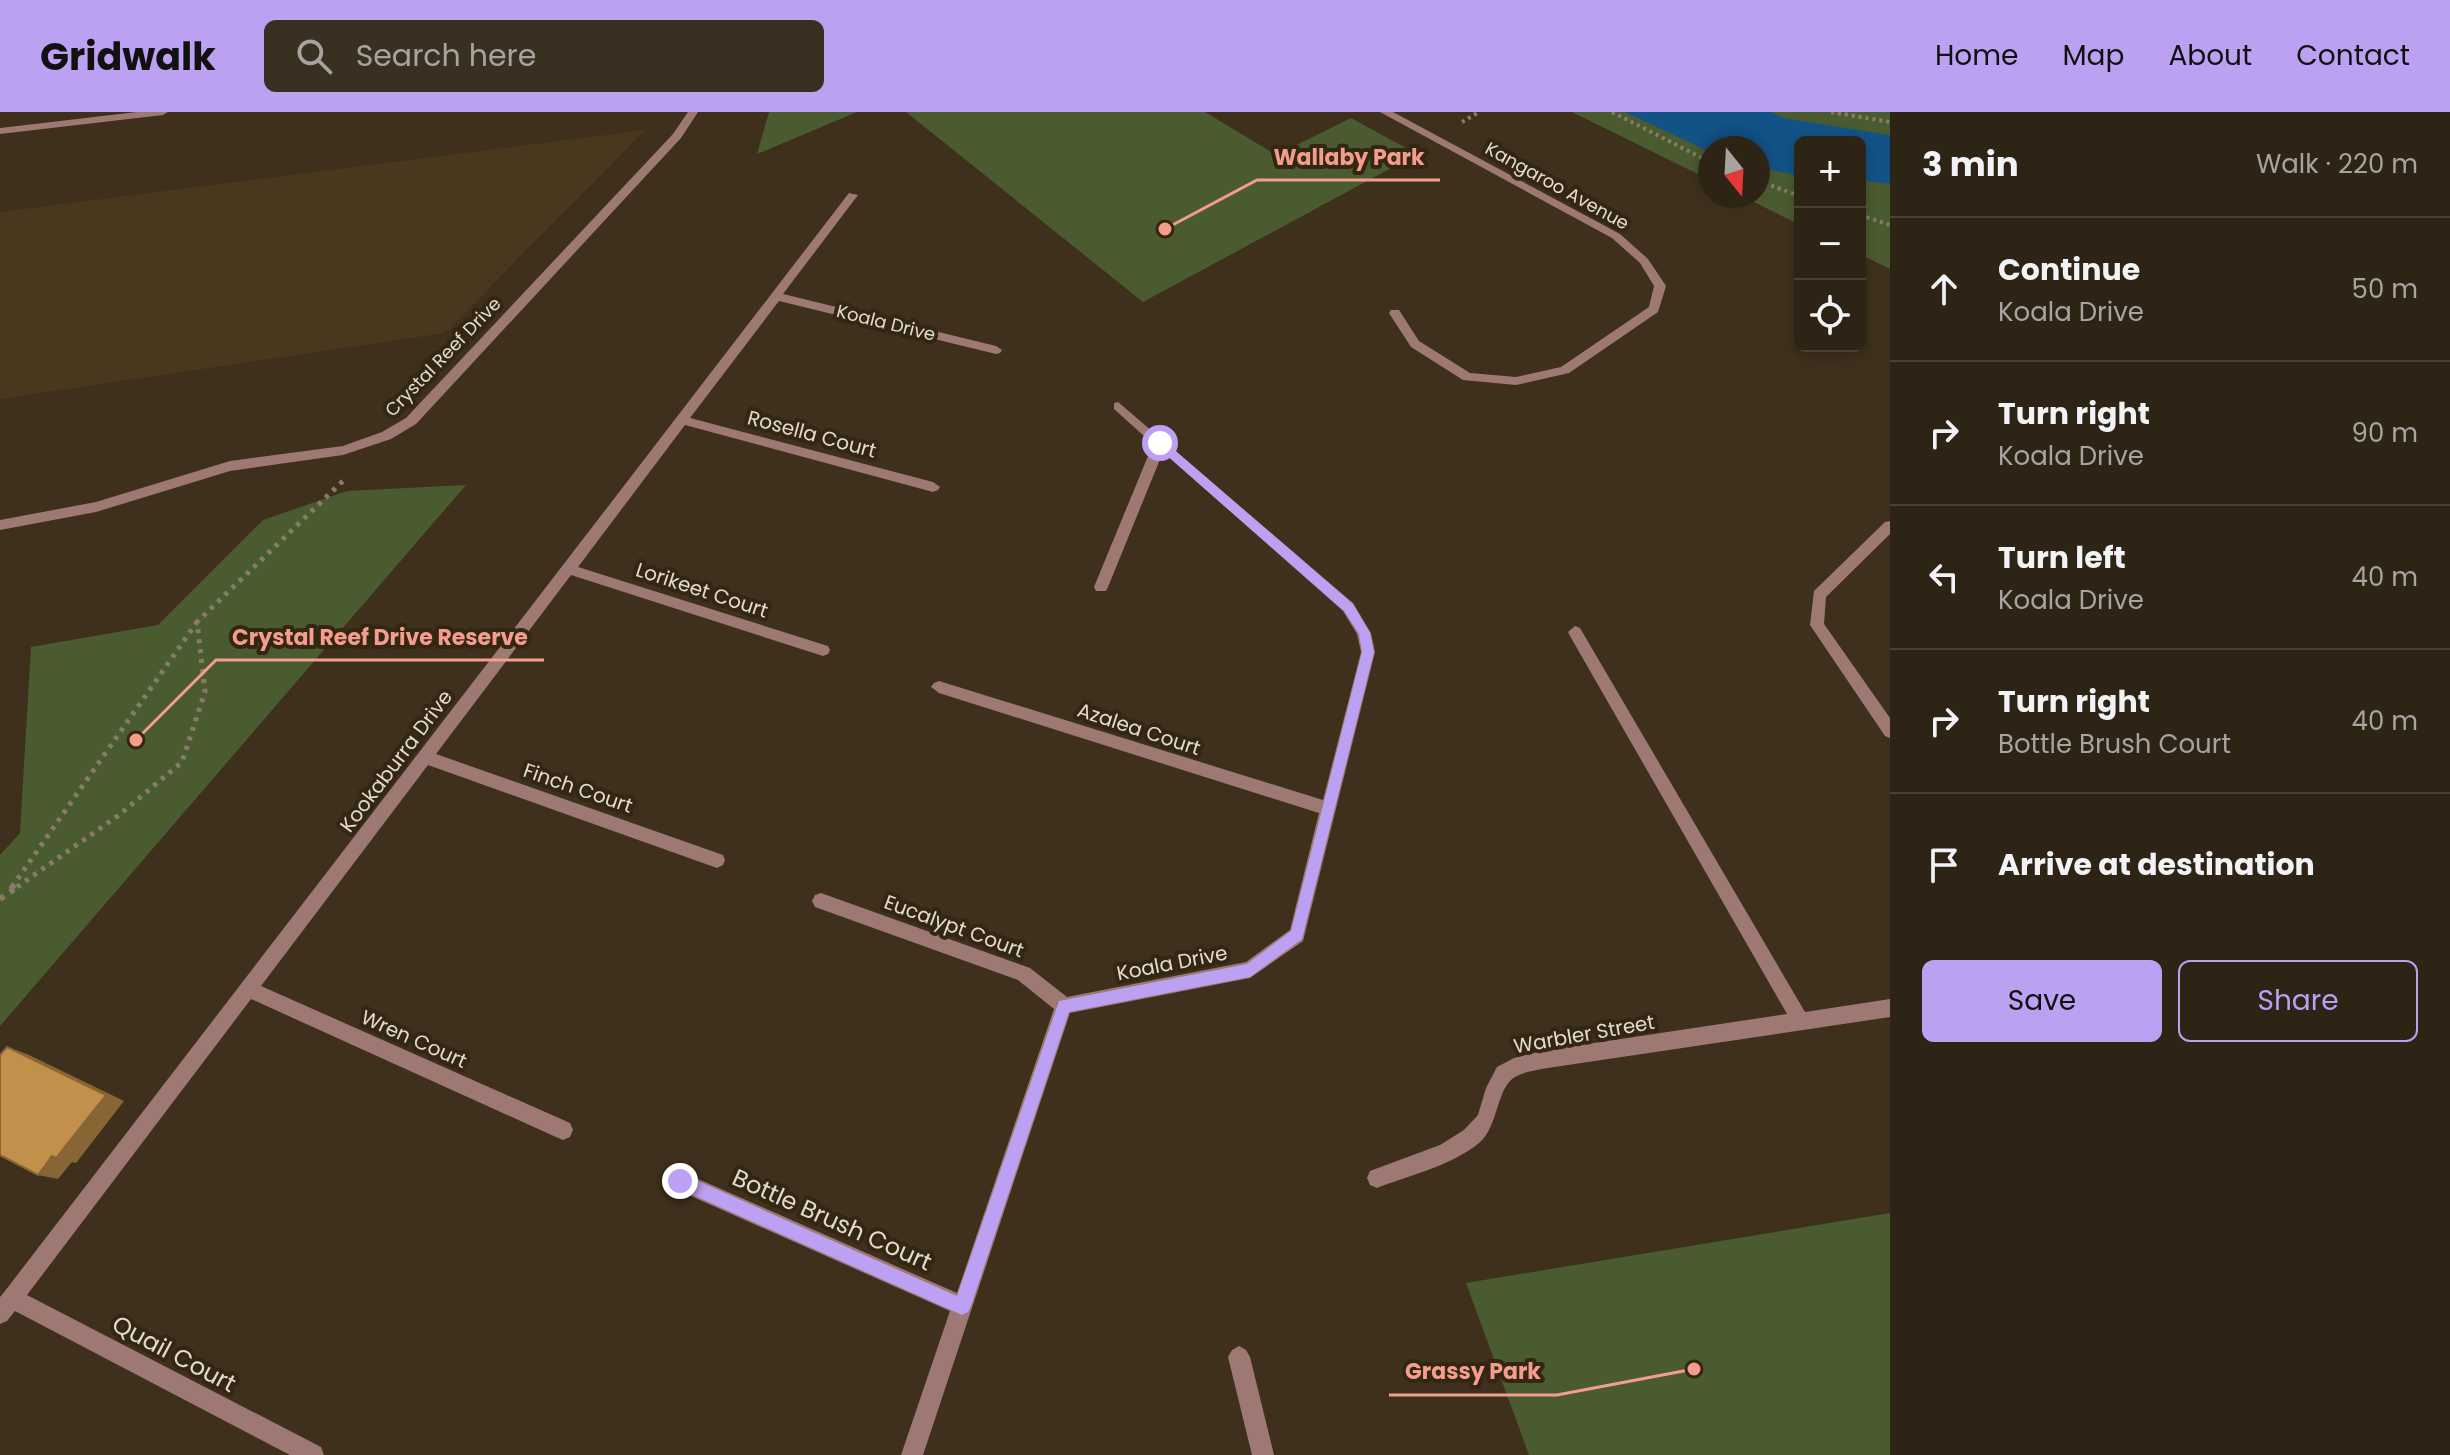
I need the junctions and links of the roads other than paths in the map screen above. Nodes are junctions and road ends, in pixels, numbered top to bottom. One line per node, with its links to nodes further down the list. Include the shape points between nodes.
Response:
1 (163, 112): 4 (street)
2 (693, 112): 13 (street, Crystal Reef Drive, via 677,136 411,421 384,440 347,452 233,465 96,507)
3 (1385, 112): 7 (street, Kangaroo Avenue, via 1616,236 1644,261 1660,286 1654,309 1565,370 1516,381 1467,377 1415,344)
4 (0, 131)
5 (853, 195): 6 (street, Kookaburra Drive)
6 (775, 296): 8 (street, Koala Drive); 10 (street, Kookaburra Drive)
7 (1395, 313)
8 (996, 350)
9 (1118, 406): 11 (street, Koala Drive)
10 (682, 420): 12 (street, Rosella Court); 16 (street, Kookaburra Drive)
11 (1160, 443): 17 (street); 23 (street, Koala Drive, via 1348,607 1364,633 1368,652)
12 (933, 487)
13 (0, 525)
14 (1890, 526): 15 (street)
15 (1884, 541): 21 (street, via 1819,595 1817,625)
16 (568, 569): 19 (street, Lorikeet Court); 22 (street, Kookaburra Drive)
17 (1101, 587)
18 (1575, 632): 29 (street)
19 (823, 650)
20 (939, 687): 23 (street, Azalea Court)
21 (1890, 731)
22 (424, 757): 24 (street, Finch Court); 26 (street, Kookaburra Drive)
23 (1328, 809): 27 (street, Koala Drive, via 1297,935 1250,970)
24 (717, 860)
25 (821, 901): 27 (street, Eucalypt Court, via 1024,974)
26 (248, 989): 30 (street, Wren Court); 33 (street, Kookaburra Drive)
27 (1064, 1006): 34 (street)
28 (1890, 1008): 29 (street, Warbler Street)
29 (1801, 1022): 31 (street, Warbler Street, via 1541,1060 1507,1070 1479,1130 1458,1146)
30 (563, 1130)
31 (1377, 1178)
32 (680, 1181): 34 (street, Bottle Brush Court)
33 (6, 1306): 36 (street, Quail Court)
34 (962, 1306): 37 (street)
35 (1239, 1357): 38 (street)
36 (313, 1455)
37 (912, 1455)
38 (1263, 1455)

